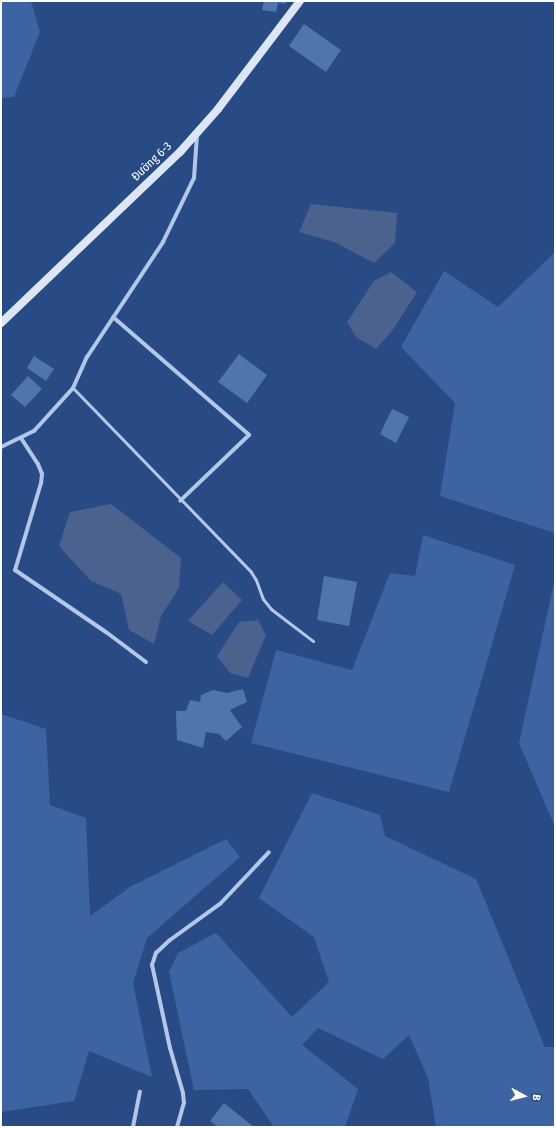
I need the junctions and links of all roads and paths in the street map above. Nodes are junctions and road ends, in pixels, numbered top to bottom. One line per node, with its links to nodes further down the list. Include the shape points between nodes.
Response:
1 (300, 1): 2 (street, Đường 6-3, via 218,109)
2 (197, 132): 3 (street, via 194,178 163,242); 4 (street, Đường 6-3, via 180,152)
3 (113, 317): 5 (street, via 87,357); 8 (street, via 249,435)
4 (1, 323)
5 (73, 388): 6 (street, via 34,431); 8 (lane)
6 (21, 438): 7 (street); 10 (street, via 42,474 15,570)
7 (1, 447)
8 (180, 501): 9 (lane, via 250,572 263,599 271,609)
9 (313, 641)
10 (146, 662)
11 (269, 852): 14 (street, via 220,904 156,953 152,965 183,1092 184,1103)
12 (140, 1092): 13 (street)
13 (133, 1127)
14 (177, 1127)

